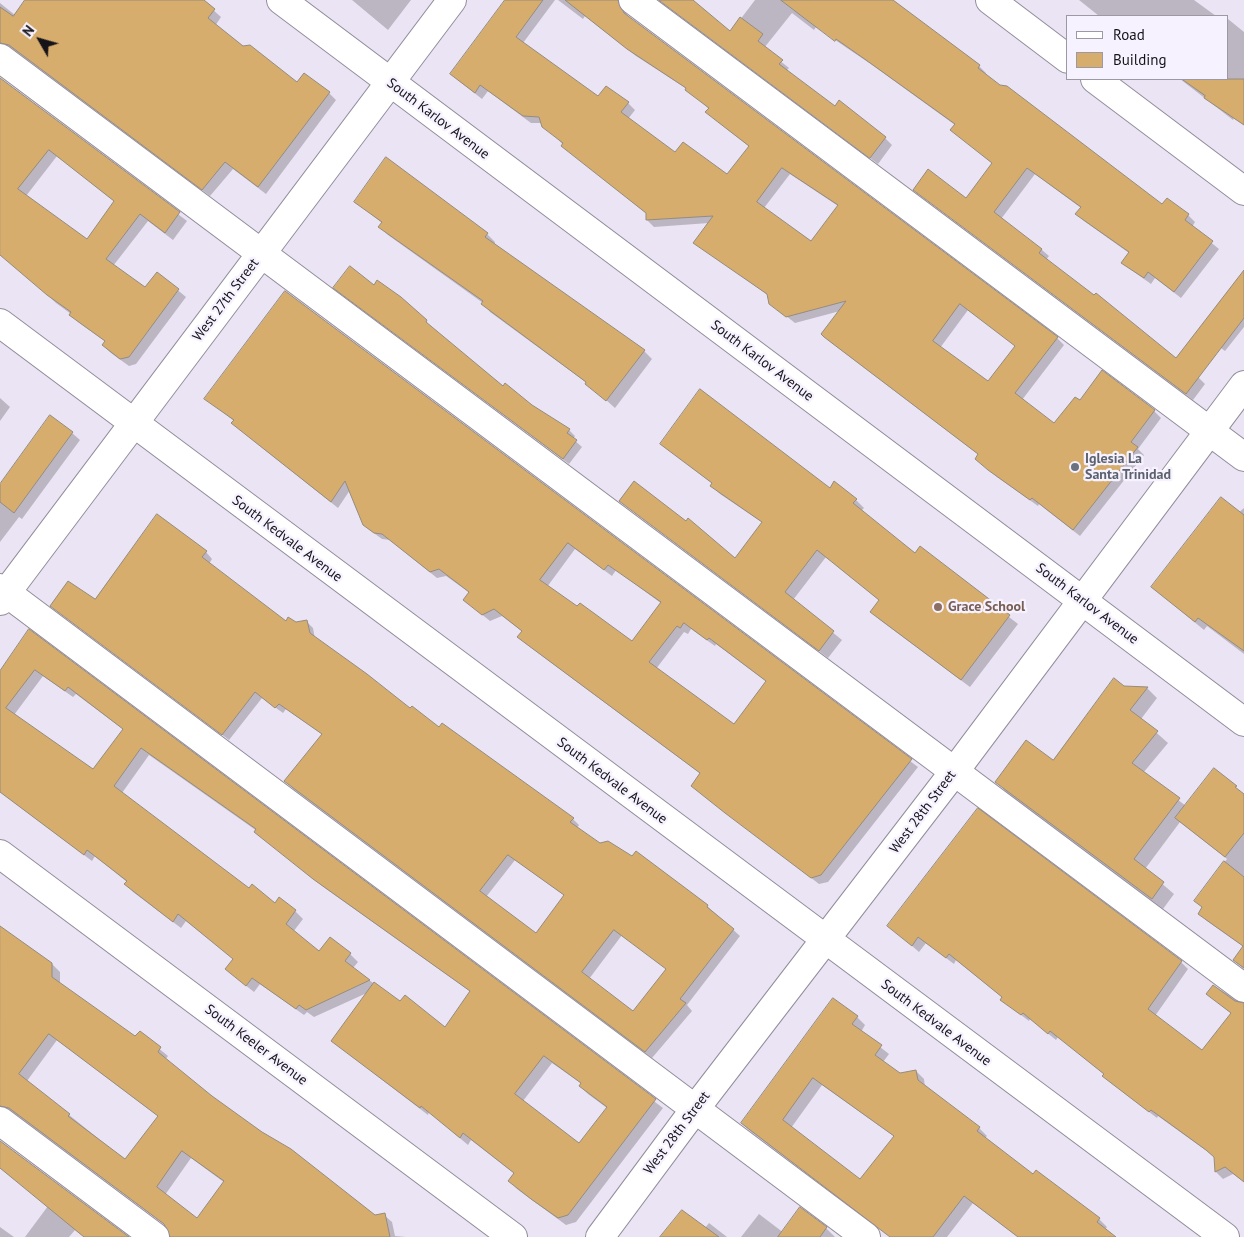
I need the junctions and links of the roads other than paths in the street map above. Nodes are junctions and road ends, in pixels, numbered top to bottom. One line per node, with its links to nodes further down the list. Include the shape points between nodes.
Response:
1 (281, 0): 8 (street, South Karlov Avenue)
2 (452, 0): 8 (street, West 27th Street)
3 (634, 0): 14 (street)
4 (990, 0): 5 (street)
5 (1066, 57)
6 (0, 58): 10 (street)
7 (1096, 80): 9 (street)
8 (390, 83): 10 (street, West 27th Street); 17 (street, South Karlov Avenue)
9 (1244, 190)
10 (262, 253): 13 (street, West 27th Street); 19 (street)
11 (0, 323): 13 (street, South Kedvale Avenue)
12 (1244, 384): 14 (street, West 28th Street)
13 (134, 424): 16 (street, West 27th Street); 21 (street, South Kedvale Avenue)
14 (1209, 431): 15 (street); 17 (street, West 28th Street)
15 (1244, 457)
16 (2, 594): 23 (street)
17 (1083, 601): 18 (street, South Karlov Avenue); 19 (street, West 28th Street)
18 (1244, 722)
19 (954, 772): 21 (street, West 28th Street); 22 (street)
20 (0, 854): 26 (street, South Keeler Avenue)
21 (825, 940): 23 (street, West 28th Street); 29 (street, South Kedvale Avenue)
22 (1244, 988)
23 (695, 1109): 27 (street, West 28th Street); 28 (street)
24 (0, 1121): 25 (street)
25 (155, 1237)
26 (513, 1237)
27 (600, 1237)
28 (866, 1237)
29 (1225, 1237)

